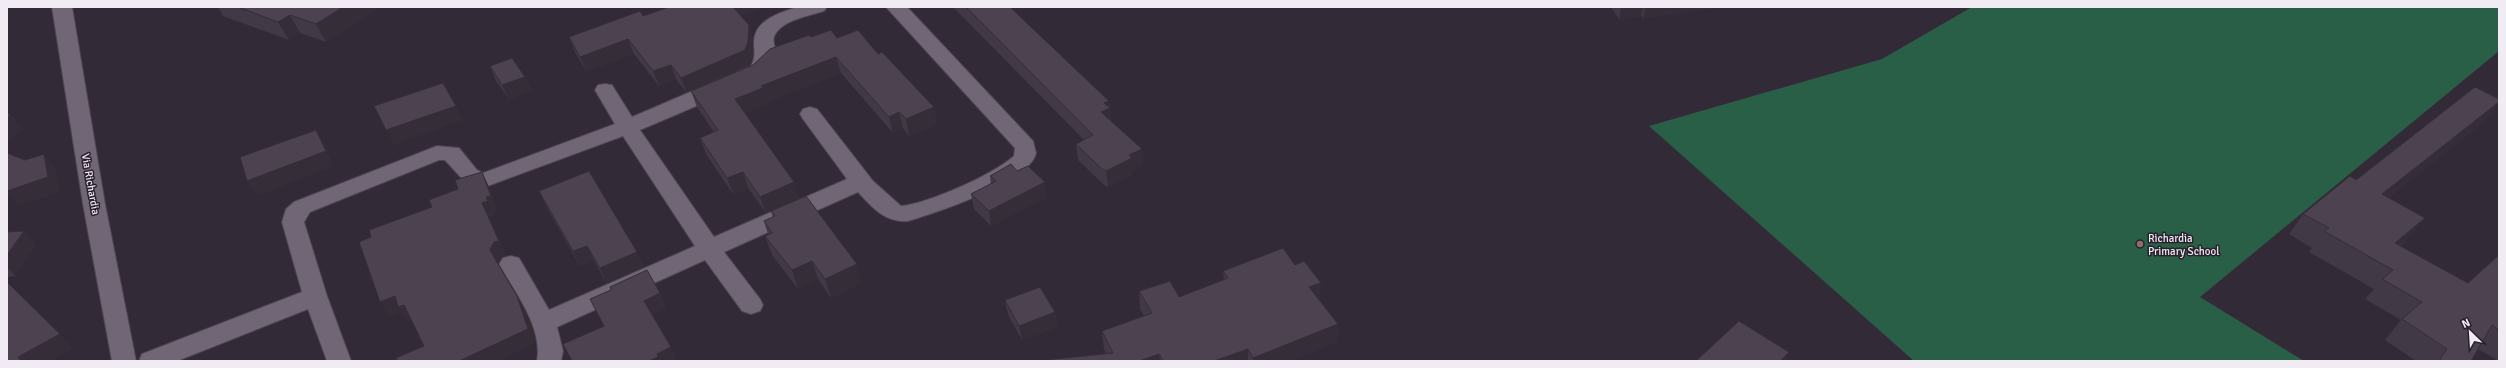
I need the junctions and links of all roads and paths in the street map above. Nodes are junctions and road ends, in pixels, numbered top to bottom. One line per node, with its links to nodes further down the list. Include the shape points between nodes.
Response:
1 (62, 7): 13 (street, Via Richardia, via 94,204)
2 (817, 7): 6 (street, via 780,21 767,30 763,42 766,57 759,70 750,76)
3 (896, 7): 7 (street, via 1011,129 1025,146 1026,156 1017,166 1004,174 920,211 909,213 899,214 890,210)
4 (606, 90): 6 (street)
5 (810, 114): 7 (street)
6 (627, 127): 8 (street); 10 (street, via 485,180 477,181 471,178 451,153 437,153 310,202 297,211 293,222)
7 (862, 181): 8 (street)
8 (710, 250): 11 (street); 12 (street)
9 (511, 264): 12 (street)
10 (316, 296): 14 (street); 15 (street)
11 (751, 305)
12 (542, 323): 16 (street, via 551,347)
13 (124, 361)
14 (151, 361)
15 (339, 361)
16 (549, 361)

